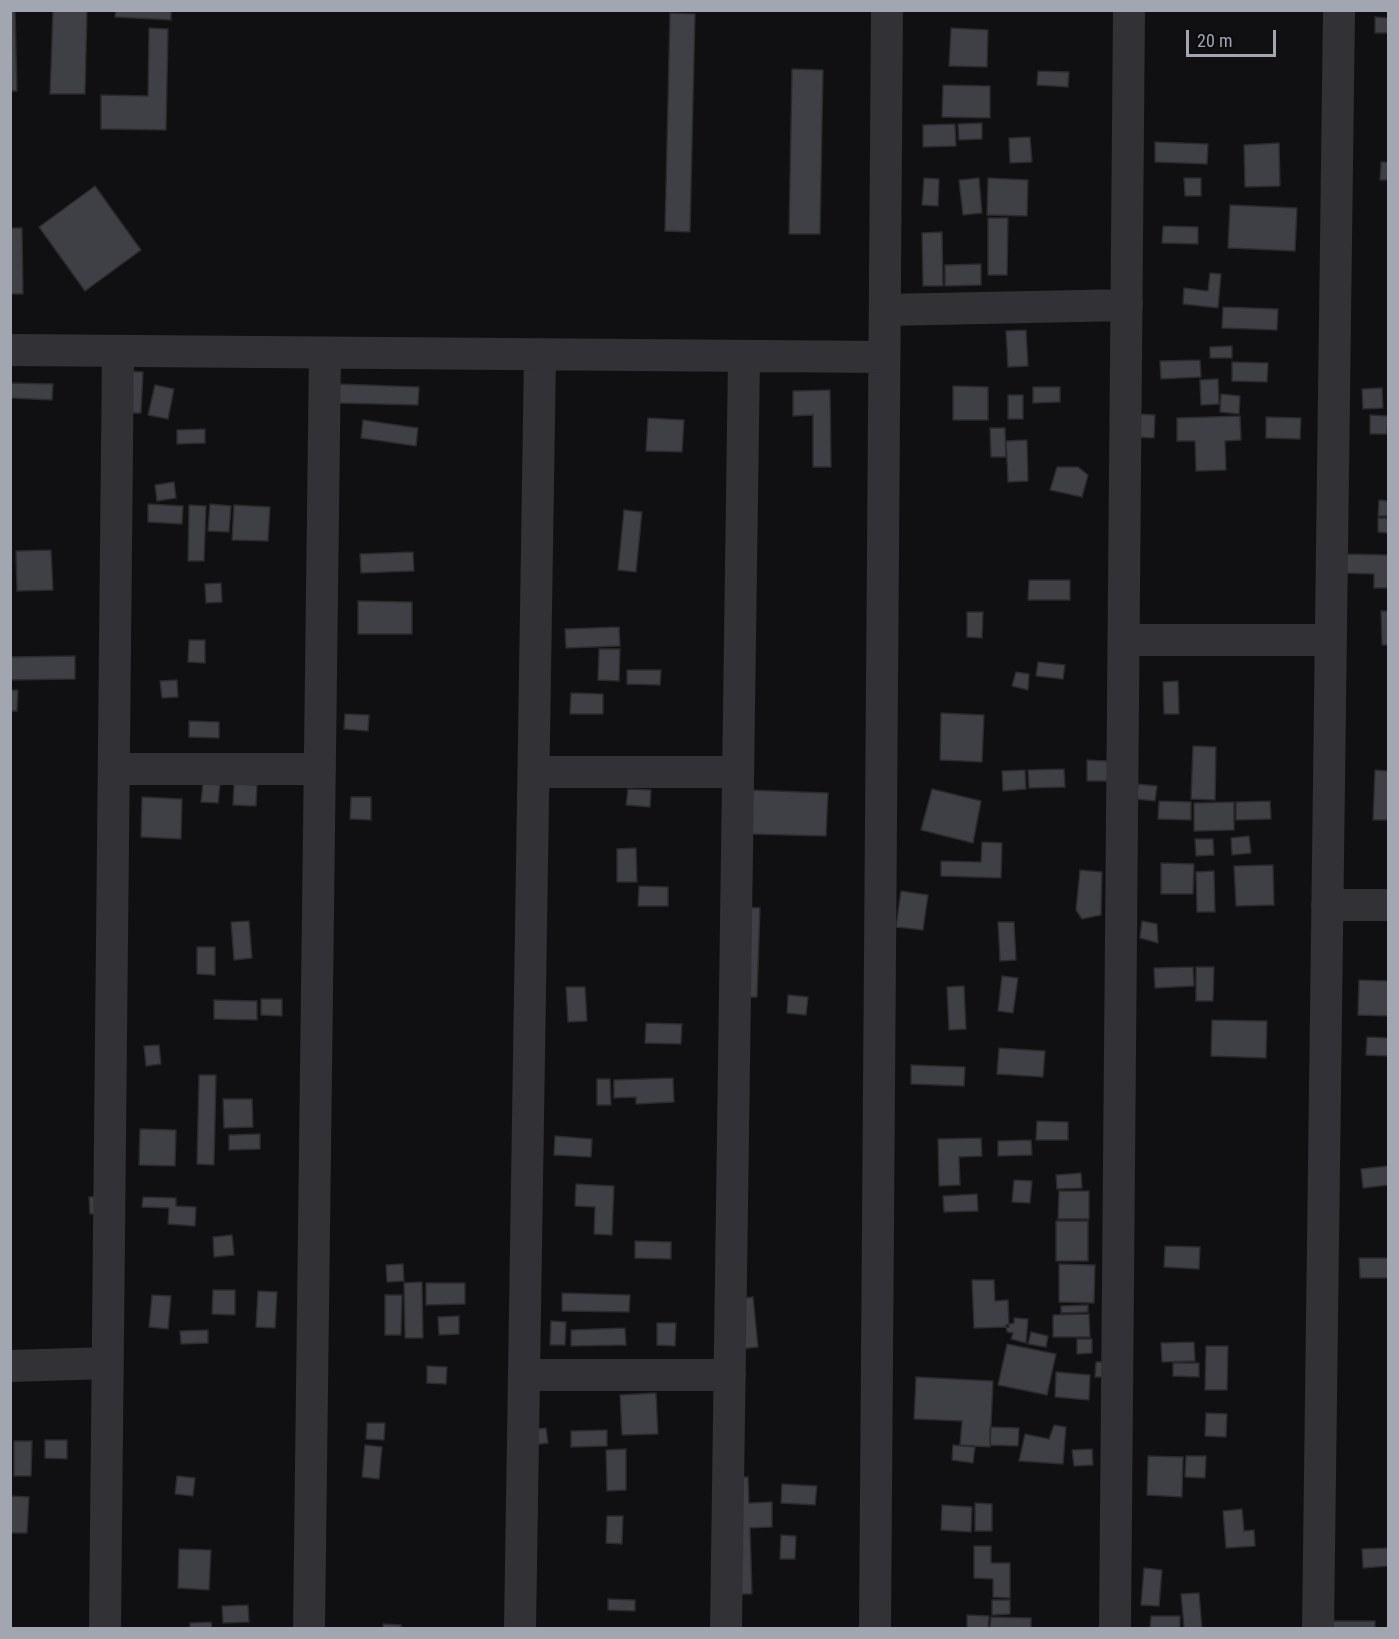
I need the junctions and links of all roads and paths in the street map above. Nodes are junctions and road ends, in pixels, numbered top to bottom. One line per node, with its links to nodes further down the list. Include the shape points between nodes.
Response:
1 (887, 10): 5 (street)
2 (1129, 10): 4 (street)
3 (1339, 10): 13 (street)
4 (1126, 305): 5 (street); 12 (street)
5 (885, 310): 11 (street)
6 (10, 350): 7 (street)
7 (118, 351): 8 (street); 14 (street)
8 (325, 353): 9 (street); 15 (street)
9 (540, 355): 10 (street); 16 (street)
10 (744, 356): 11 (street); 17 (street)
11 (884, 357): 28 (street)
12 (1124, 640): 13 (street); 29 (street)
13 (1330, 640): 18 (street)
14 (114, 769): 15 (street); 20 (street)
15 (320, 769): 25 (street)
16 (534, 772): 17 (street); 22 (street)
17 (738, 772): 23 (street)
18 (1327, 905): 19 (street); 30 (street)
19 (1389, 905)
20 (107, 1364): 21 (street); 24 (street)
21 (10, 1366)
22 (524, 1375): 23 (street); 26 (street)
23 (730, 1375): 27 (street)
24 (105, 1629)
25 (309, 1629)
26 (520, 1629)
27 (726, 1629)
28 (875, 1629)
29 (1115, 1629)
30 (1317, 1629)

